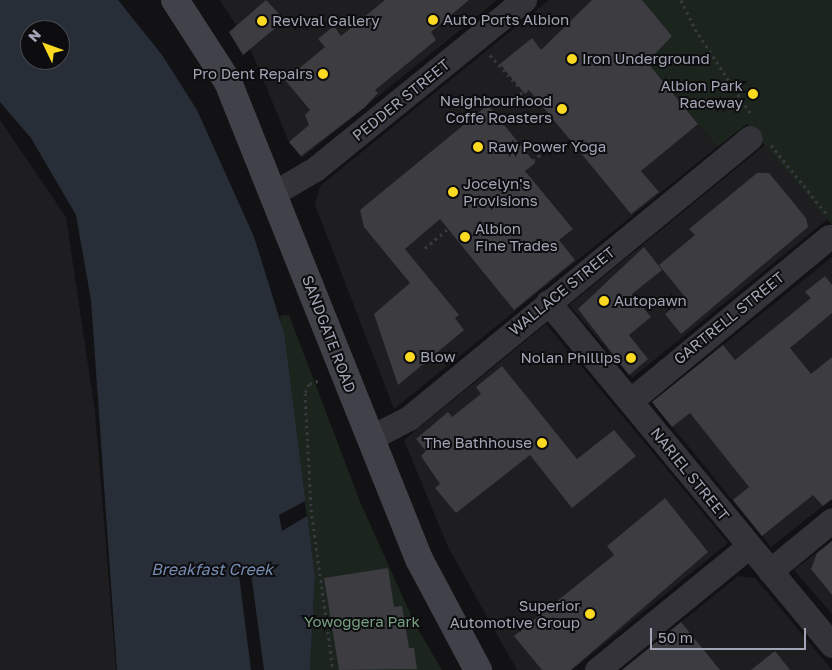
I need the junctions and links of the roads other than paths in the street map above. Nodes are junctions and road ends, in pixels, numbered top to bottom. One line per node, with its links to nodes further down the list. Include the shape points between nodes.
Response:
1 (175, 0): 4 (main road, SANDGATE ROAD, via 228,82)
2 (524, 0): 4 (street, PEDDER STREET, via 315,170)
3 (757, 131): 6 (street, WALLACE STREET)
4 (274, 194): 8 (main road, SANDGATE ROAD)
5 (830, 229): 7 (street, GARTRELL STREET)
6 (548, 302): 7 (street, NARIEL STREET); 8 (street, WALLACE STREET, via 408,418)
7 (630, 401): 10 (street, NARIEL STREET)
8 (370, 438): 13 (main road, SANDGATE ROAD, via 419,559)
9 (832, 520): 11 (street)
10 (749, 546): 11 (street, NARIEL STREET); 14 (street)
11 (770, 571): 12 (street, NARIEL STREET)
12 (832, 646)
13 (478, 670)
14 (597, 670)

